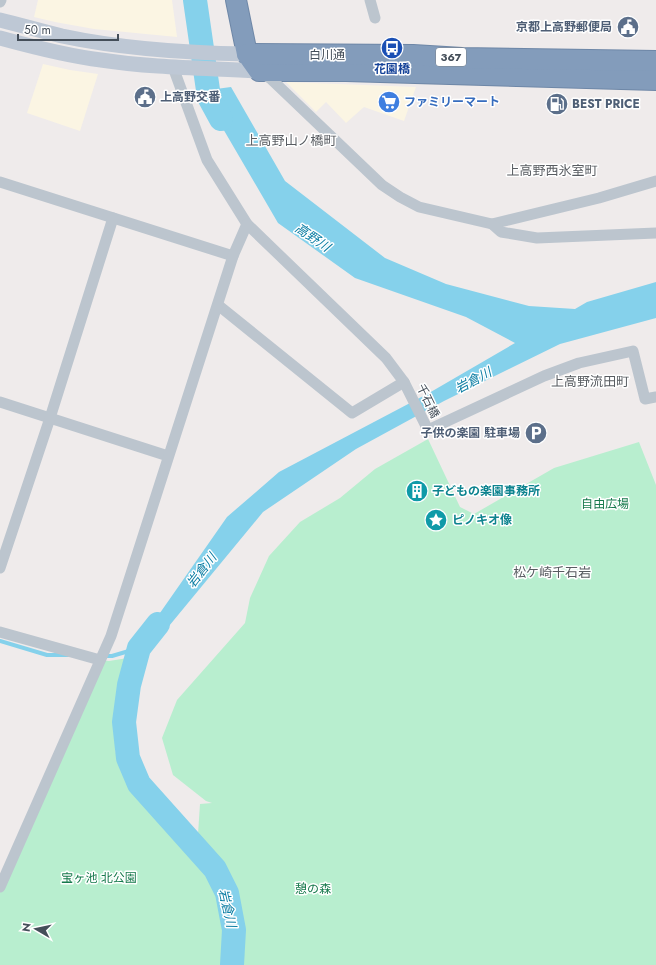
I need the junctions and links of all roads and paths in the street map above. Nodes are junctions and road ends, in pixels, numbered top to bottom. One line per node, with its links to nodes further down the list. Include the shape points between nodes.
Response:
1 (236, 0): 7 (highway)
2 (370, 0): 3 (street)
3 (375, 18)
4 (0, 20): 7 (main road, 白川通, via 63,36)
5 (0, 38): 8 (main road, 白川通, via 26,46 101,60)
6 (656, 61): 7 (highway, 白川通 / 367, via 414,55)
7 (246, 62): 8 (main road, 白川通, via 189,68); 9 (highway, 白川通 / 367, via 346,71); 14 (street, via 271,79 382,185 400,197 419,207)
8 (173, 67): 13 (street, 千石橋, via 207,160)
9 (656, 80)
10 (656, 181): 14 (street, via 600,198)
11 (0, 182): 12 (street)
12 (113, 218): 16 (street); 21 (street)
13 (247, 224): 16 (street); 18 (street, 千石橋, via 386,358)
14 (492, 224): 15 (street, via 500,232 537,238)
15 (656, 233)
16 (233, 256): 17 (street)
17 (218, 305): 18 (street, via 352,413); 22 (street)
18 (404, 382): 19 (street, 千石橋, via 428,430 544,376 579,363 633,351 645,399)
19 (656, 397)
20 (0, 402): 21 (street)
21 (50, 418): 22 (street); 23 (street)
22 (168, 456): 25 (street, via 111,636)
23 (0, 568)
24 (0, 632): 25 (street)
25 (100, 660): 26 (street)
26 (0, 887)

